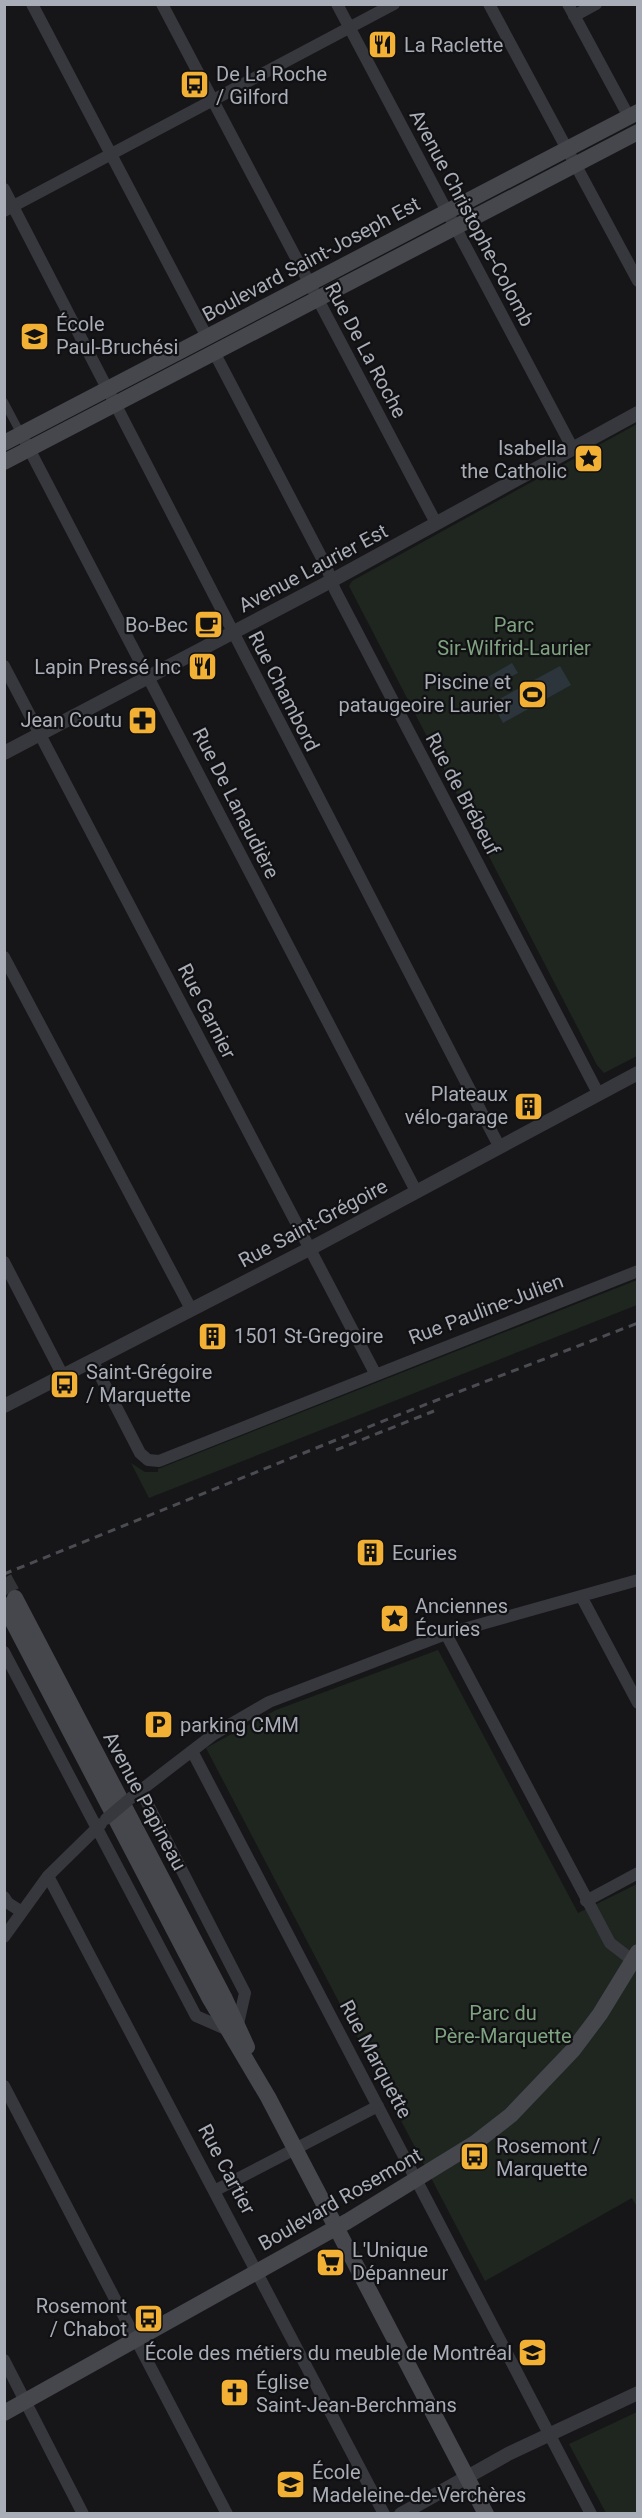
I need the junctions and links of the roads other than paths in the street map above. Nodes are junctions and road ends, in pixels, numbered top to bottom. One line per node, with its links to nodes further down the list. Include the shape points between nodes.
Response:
1 (32, 4): 13 (street, Rue de Brébeuf)
2 (162, 4): 9 (street, Rue De La Roche)
3 (337, 4): 8 (street, Avenue Christophe-Colomb)
4 (394, 4): 8 (street)
5 (489, 4): 12 (street)
6 (596, 4): 7 (street)
7 (571, 10): 10 (street)
8 (350, 28): 9 (street); 17 (street, Avenue Christophe-Colomb)
9 (213, 101): 13 (street); 20 (street, Rue De La Roche)
10 (633, 115): 12 (main road, Boulevard Saint-Joseph Est)
11 (637, 132): 14 (main road, Boulevard Saint-Joseph Est)
12 (567, 149): 14 (street); 17 (main road, Boulevard Saint-Joseph Est)
13 (110, 153): 16 (street); 22 (street, Rue de Brébeuf)
14 (575, 165): 18 (main road, Boulevard Saint-Joseph Est); 19 (street)
15 (4, 189): 16 (street, Rue Chambord)
16 (9, 208): 23 (street, Rue Chambord)
17 (448, 211): 18 (street, Avenue Christophe-Colomb); 20 (main road, Boulevard Saint-Joseph Est)
18 (454, 228): 21 (main road, Boulevard Saint-Joseph Est); 28 (street, Avenue Christophe-Colomb)
19 (638, 281)
20 (309, 284): 21 (street, Rue De La Roche); 22 (main road, Boulevard Saint-Joseph Est)
21 (317, 299): 22 (main road, Boulevard Saint-Joseph Est); 30 (street, Rue De La Roche)
22 (211, 345): 23 (main road, Boulevard Saint-Joseph Est); 31 (street, Rue de Brébeuf)
23 (111, 398): 26 (main road, Boulevard Saint-Joseph Est); 32 (street, Rue Chambord)
24 (4, 402): 26 (street)
25 (638, 413): 28 (street, Avenue Laurier Est)
26 (26, 441): 27 (main road, Boulevard Saint-Joseph Est); 29 (main road, Boulevard Saint-Joseph Est); 34 (street, Rue De Lanaudière)
27 (4, 443)
28 (573, 449): 30 (street, Avenue Laurier Est)
29 (4, 462)
30 (436, 523): 31 (street, Avenue Laurier Est)
31 (332, 581): 32 (street, Avenue Laurier Est); 39 (street, Rue de Brébeuf)
32 (232, 633): 34 (street, Avenue Laurier Est); 40 (street, Rue Chambord)
33 (4, 666): 35 (street, Rue Garnier)
34 (149, 677): 35 (street, Avenue Laurier Est); 41 (street, Rue De Lanaudière)
35 (41, 733): 36 (street, Avenue Laurier Est); 42 (street, Rue Garnier)
36 (4, 753)
37 (4, 957): 45 (street)
38 (638, 1073): 39 (street, Rue Saint-Grégoire)
39 (598, 1093): 40 (street, Rue Saint-Grégoire)
40 (499, 1146): 41 (street, Rue Saint-Grégoire)
41 (416, 1191): 42 (street, Rue Saint-Grégoire)
42 (309, 1249): 45 (street, Rue Saint-Grégoire); 47 (street, Rue Garnier)
43 (4, 1262): 48 (street)
44 (638, 1271): 47 (street, Rue Pauline-Julien)
45 (191, 1309): 46 (street, Rue Saint-Grégoire)
46 (92, 1360): 47 (street, Rue Pauline-Julien, via 140,1453 148,1460 159,1461); 48 (street, Rue Saint-Grégoire)
47 (375, 1373)
48 (63, 1376): 49 (street, Rue Saint-Grégoire)
49 (4, 1406)
50 (638, 1580): 51 (street)
51 (580, 1596): 53 (street); 55 (street)
52 (10, 1601): 66 (main road, Avenue Papineau)
53 (446, 1634): 56 (street, via 269,1702); 62 (street)
54 (4, 1652): 58 (street)
55 (638, 1703)
56 (192, 1751): 57 (street); 68 (street, Rue Marquette)
57 (136, 1794): 58 (street, bridge); 66 (street, Avenue Papineau, via 245,1993)
58 (96, 1829): 60 (street); 66 (street, via 196,2016)
59 (638, 1873): 62 (street)
60 (48, 1876): 63 (street); 71 (street, Rue Cartier)
61 (4, 1897): 63 (street)
62 (586, 1901): 65 (street, via 610,1943)
63 (22, 1912): 64 (street)
64 (4, 1937)
65 (635, 1956): 70 (main road, Boulevard Rosemont, via 600,2014 538,2089 475,2143)
66 (233, 2027): 69 (main road, Avenue Papineau)
67 (4, 2086): 74 (street)
68 (378, 2106): 69 (street); 70 (street, Rue Marquette)
69 (295, 2148): 71 (street); 72 (main road, Avenue Papineau)
70 (417, 2180): 72 (main road, Boulevard Rosemont); 79 (street, Rue Marquette)
71 (216, 2190): 73 (street, Rue Cartier)
72 (336, 2228): 73 (main road, Boulevard Rosemont); 80 (main road, Avenue Papineau)
73 (258, 2270): 74 (main road, Boulevard Rosemont); 83 (street, Rue Cartier)
74 (138, 2339): 77 (main road, Boulevard Rosemont); 82 (street)
75 (4, 2360): 77 (street)
76 (638, 2393): 79 (street)
77 (25, 2401): 78 (main road, Boulevard Rosemont); 81 (street)
78 (4, 2413)
79 (549, 2434): 80 (street); 86 (street, Rue Marquette)
80 (467, 2476): 84 (street); 85 (main road, Avenue Papineau)
81 (83, 2514)
82 (227, 2514)
83 (384, 2514)
84 (401, 2514)
85 (486, 2514)
86 (591, 2514)

